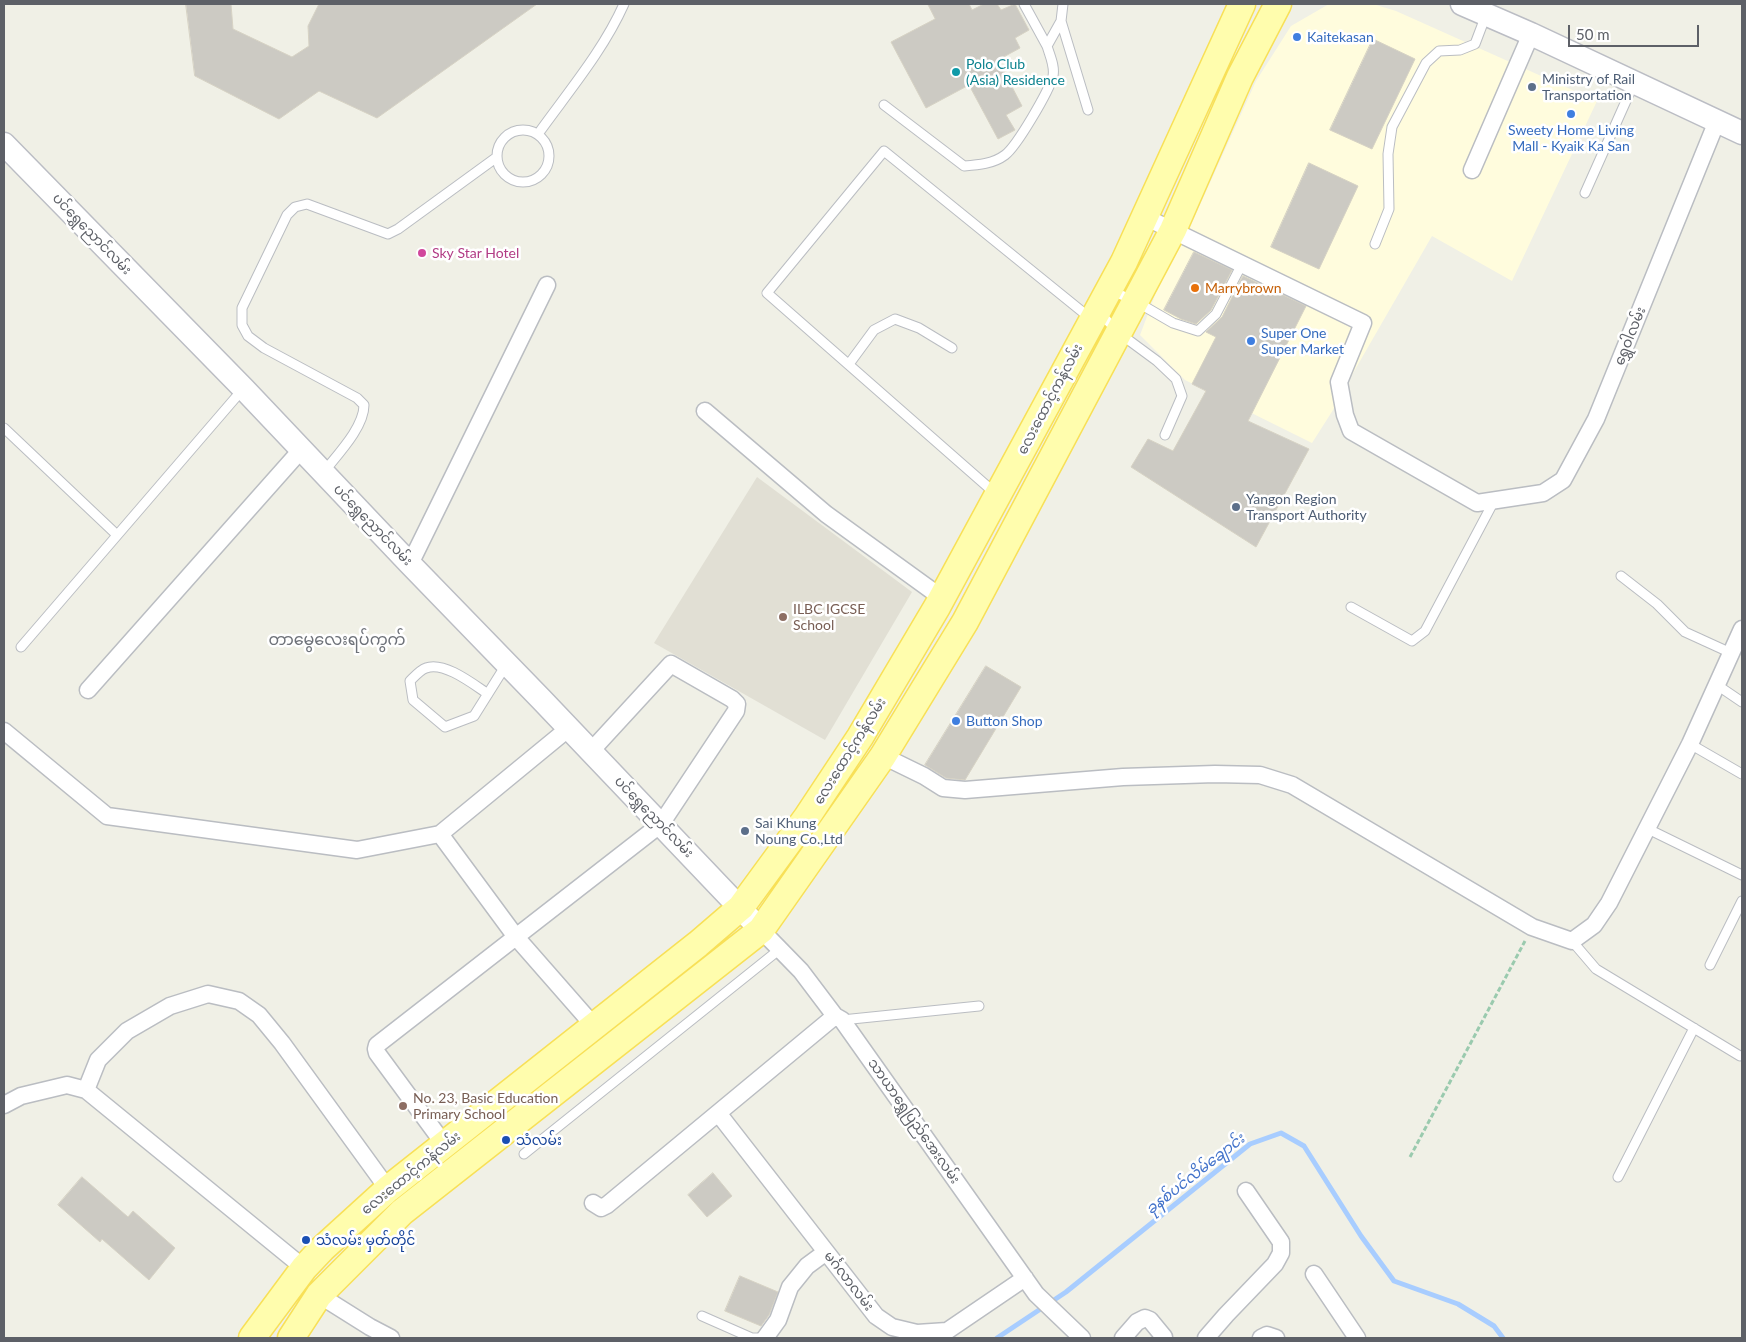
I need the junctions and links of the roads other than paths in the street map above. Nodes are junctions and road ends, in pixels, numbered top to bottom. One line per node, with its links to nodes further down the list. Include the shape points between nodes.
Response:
1 (624, 4): 20 (lane, via 592,60)
2 (1024, 4): 12 (lane)
3 (1063, 4): 10 (lane)
4 (1230, 4): 13 (main road)
5 (1242, 4): 13 (main road, လေးထောင့်ကန်လမ်း)
6 (1278, 4): 14 (main road, လေးထောင့်ကန်လမ်း)
7 (1293, 4): 14 (main road)
8 (1462, 4): 9 (street)
9 (1486, 14): 11 (street); 27 (lane, via 1475,44 1460,50 1439,51 1426,63 1392,127 1388,154 1389,209)
10 (1061, 21): 12 (lane); 17 (lane)
11 (1531, 34): 15 (street); 23 (street)
12 (1047, 46): 16 (lane, via 1053,62 1048,88 1014,147 1003,157 986,164 964,166)
13 (1213, 66): 25 (main road, လေးထောင့်ကန်လမ်း)
14 (1240, 77): 26 (main road, လေးထောင့်ကန်လမ်း)
15 (1634, 83): 18 (street); 24 (lane)
16 (884, 105)
17 (1088, 110)
18 (1717, 121): 19 (street); 44 (street, ရွှေဝါလမ်း, via 1596,419 1563,480 1543,493)
19 (1742, 133)
20 (538, 134): 22 (lane, via 530,130 514,131 507,135); 22 (lane, via 550,155 540,177 524,182 509,178 498,165)
21 (6, 150): 37 (street, ပင်ရွှေညောင်လမ်း)
22 (497, 157): 42 (lane, via 388,234 307,204 295,206 287,215 242,308 242,325 248,336 264,348 357,398 364,405 364,413 348,442)
23 (1472, 170)
24 (1586, 193)
25 (1146, 217): 26 (street); 28 (main road, လေးထောင့်ကန်လမ်း)
26 (1173, 230): 29 (street); 30 (main road, လေးထောင့်ကန်လမ်း)
27 (1375, 244)
28 (1124, 262): 30 (main road); 33 (main road, လေးထောင့်ကန်လမ်း)
29 (1242, 264): 32 (lane, via 1216,314 1198,330 1173,323); 44 (street, ရွှေဝါလမ်း, via 1364,324 1339,382 1351,430 1477,503)
30 (1150, 274): 32 (main road, လေးထောင့်ကန်လမ်း)
31 (547, 284): 46 (street)
32 (1135, 301): 33 (lane); 34 (main road, လေးထောင့်ကန်လမ်း)
33 (1100, 306): 34 (lane); 36 (lane, via 884,151 766,293); 43 (main road, လေးထောင့်ကန်လမ်း)
34 (1119, 333): 40 (lane, via 1176,379 1182,396); 50 (main road, လေးထောင့်ကန်လမ်း)
35 (952, 348): 36 (lane, via 919,328 895,319 874,330)
36 (849, 364): 43 (lane)
37 (244, 388): 41 (street, ပင်ရွှေညောင်လမ်း); 45 (lane)
38 (705, 411): 48 (street, via 826,514)
39 (4, 428): 45 (lane)
40 (1164, 435)
41 (301, 450): 42 (street, ပင်ရွှေညောင်လမ်း); 56 (street)
42 (322, 473): 46 (street, ပင်ရွှေညောင်လမ်း)
43 (998, 496): 48 (main road, လေးထောင့်ကန်လမ်း)
44 (1494, 501): 49 (lane, via 1425,631 1419,636 1412,641)
45 (118, 535): 52 (lane)
46 (410, 564): 54 (street, ပင်ရွှေညောင်လမ်း)
47 (1621, 576): 53 (lane, via 1657,604 1685,632)
48 (940, 603): 50 (main road); 70 (main road, လေးထောင့်ကန်လမ်း, via 860,738)
49 (1351, 607)
50 (965, 622): 63 (main road, လေးထောင့်ကန်လမ်း)
51 (1742, 629): 53 (street)
52 (21, 647)
53 (1732, 652): 55 (street)
54 (507, 664): 57 (lane); 59 (street, ပင်ရွှေညောင်လမ်း)
55 (1717, 685): 58 (lane); 61 (street)
56 (88, 690)
57 (488, 694): 57 (lane, via 442,667 426,668 410,681 412,700 445,727 474,716)
58 (1742, 702)
59 (569, 728): 62 (street, ပင်ရွှေညောင်လမ်း); 67 (street)
60 (4, 731): 67 (street, via 107,816 357,850)
61 (1690, 744): 64 (lane); 66 (street)
62 (591, 751): 65 (street, ပင်ရွှေညောင်လမ်း); 65 (street, via 671,664 737,704 736,711)
63 (883, 756): 71 (main road, လေးထောင့်ကန်လမ်း); 73 (street, via 943,788 965,790 1123,777 1260,775 1292,784 1532,927)
64 (1742, 774)
65 (660, 824): 70 (street, ပင်ရွှေညောင်လမ်း); 72 (street)
66 (1646, 828): 68 (lane); 73 (street, via 1610,903 1594,925)
67 (440, 834): 72 (street)
68 (1742, 875)
69 (1742, 901): 75 (lane)
70 (741, 908): 71 (street, သာယာရွှေပြည်အေးလမ်း); 79 (main road, လေးထောင့်ကန်လမ်း)
71 (761, 930): 74 (street, သာယာရွှေပြည်အေးလမ်း); 81 (main road, လေးထောင့်ကန်လမ်း)
72 (516, 936): 79 (street); 87 (street, via 377,1045 377,1053)
73 (1572, 942): 78 (lane, via 1596,969)
74 (780, 949): 77 (street, သာယာရွှေပြည်အေးလမ်း); 88 (lane)
75 (1710, 965)
76 (980, 1006): 77 (lane)
77 (839, 1018): 84 (street); 96 (street, သာယာရွှေပြည်အေးလမ်း)
78 (1694, 1028): 80 (lane); 89 (lane)
79 (585, 1033): 81 (main road); 85 (main road, လေးထောင့်ကန်လမ်း)
80 (1740, 1056)
81 (594, 1059): 86 (main road, လေးထောင့်ကန်လမ်း)
82 (86, 1090): 83 (street, via 67,1086 21,1096); 90 (street, via 98,1060 127,1031 170,1006 208,994 239,1001 259,1015 282,1043); 94 (street)
83 (4, 1105)
84 (718, 1113): 92 (street, via 607,1205 601,1208); 93 (street, မင်္ဂလာလမ်း)
85 (476, 1121): 86 (street); 87 (main road, လေးထောင့်ကန်လမ်း)
86 (498, 1136): 97 (main road, လေးထောင့်ကန်လမ်း, via 402,1212)
87 (444, 1144): 90 (main road, လေးထောင့်ကန်လမ်း)
88 (524, 1154)
89 (1618, 1177)
90 (388, 1189): 94 (main road, လေးထောင့်ကန်လမ်း)
91 (1246, 1192): 107 (street, via 1281,1242 1281,1253 1275,1264)
92 (593, 1203)
93 (826, 1252): 99 (street, မင်္ဂလာလမ်း, via 876,1316 892,1327); 104 (street, via 807,1266 790,1287 778,1320)
94 (304, 1268): 101 (main road, လေးထောင့်ကန်လမ်း)
95 (1314, 1274): 110 (street)
96 (1024, 1278): 99 (street, မင်္ဂလာလမ်း, via 947,1331); 105 (street, သာယာရွှေပြည်အေးလမ်း)
97 (319, 1295): 102 (main road, လေးထောင့်ကန်လမ်း); 103 (street)
98 (702, 1316): 104 (lane, via 752,1338)
99 (916, 1336)
100 (1164, 1337): 106 (street, via 1145,1318)
101 (252, 1338)
102 (291, 1338)
103 (391, 1338)
104 (765, 1338)
105 (1082, 1338)
106 (1123, 1338)
107 (1206, 1338)
108 (1260, 1338): 109 (street)
109 (1276, 1338)
110 (1357, 1338)

